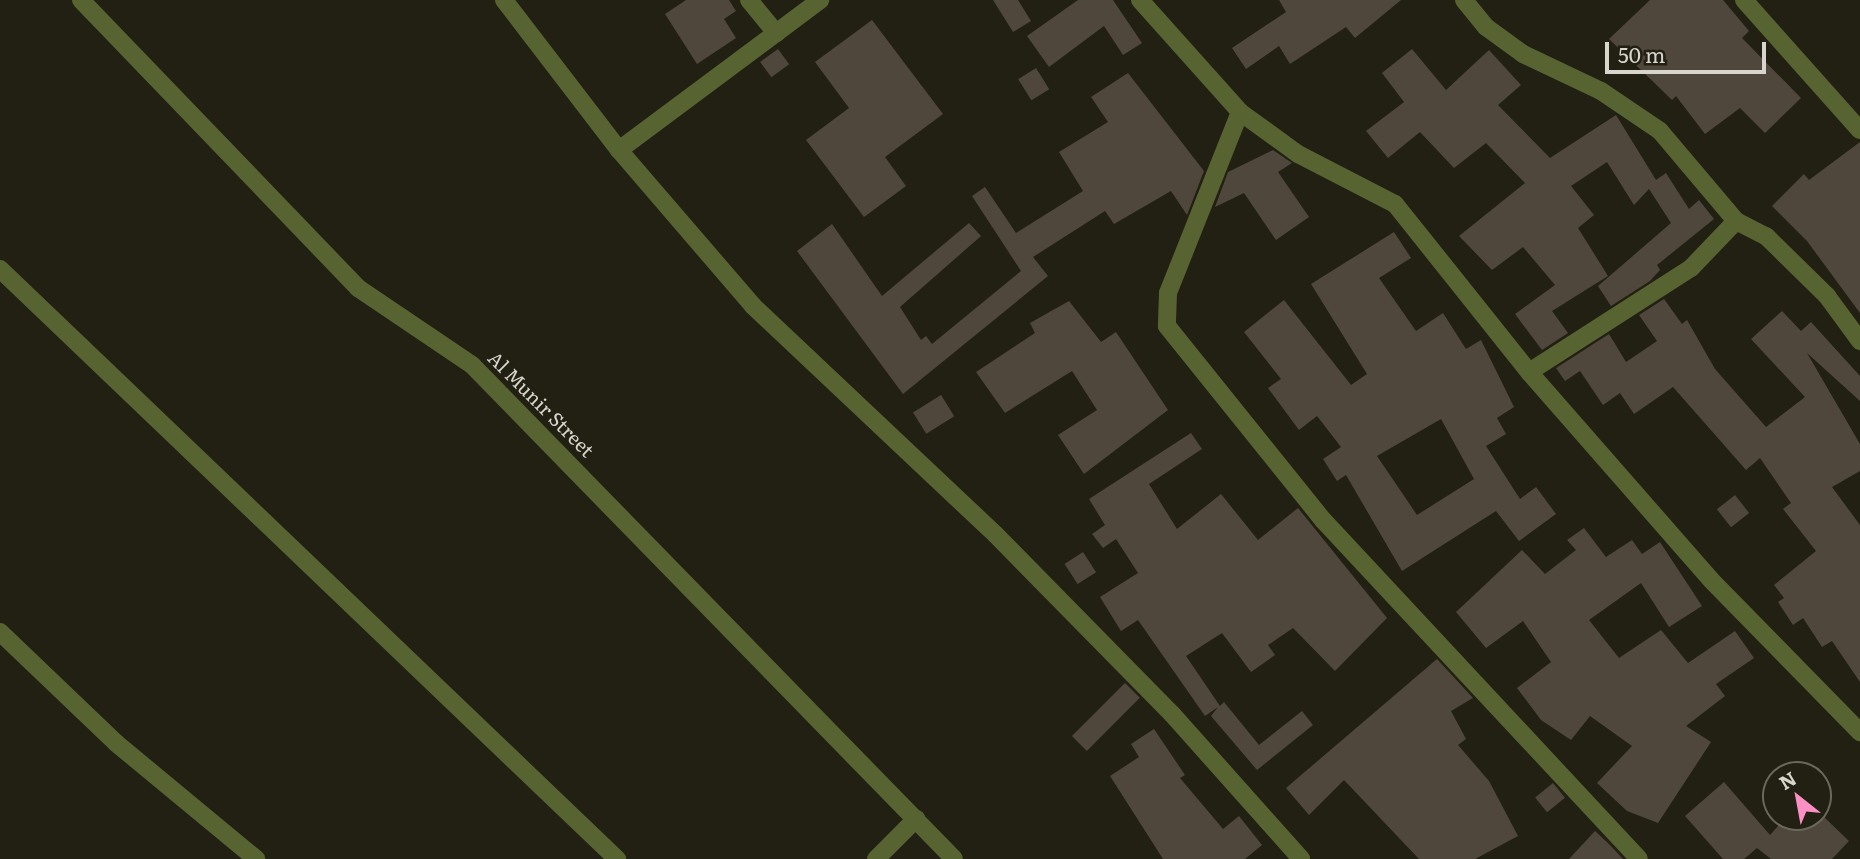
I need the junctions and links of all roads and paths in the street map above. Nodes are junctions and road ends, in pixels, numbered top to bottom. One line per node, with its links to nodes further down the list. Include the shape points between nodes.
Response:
1 (81, 0): 18 (street, Al Munir Street, via 358,288 472,365)
2 (504, 0): 11 (street)
3 (749, 0): 8 (street)
4 (820, 0): 8 (street)
5 (1140, 0): 9 (street)
6 (1464, 0): 12 (street, via 1486,27 1523,54 1558,67 1650,122)
7 (1744, 0): 10 (street)
8 (776, 33): 11 (street)
9 (1240, 112): 15 (street, via 1298,154 1395,204); 24 (street, via 1168,293 1167,326 1322,520)
10 (1860, 130)
11 (619, 150): 23 (street, via 753,306 996,535 1172,715)
12 (1736, 221): 14 (street, via 1783,253 1827,296); 15 (street, via 1690,268)
13 (0, 269): 20 (street)
14 (1860, 341)
15 (1529, 372): 17 (street, via 1711,580)
16 (0, 632): 19 (street, via 116,743)
17 (1860, 732)
18 (916, 820): 21 (street); 22 (street, Al Munir Street)
19 (256, 859)
20 (617, 859)
21 (876, 859)
22 (954, 859)
23 (1301, 859)
24 (1639, 859)

